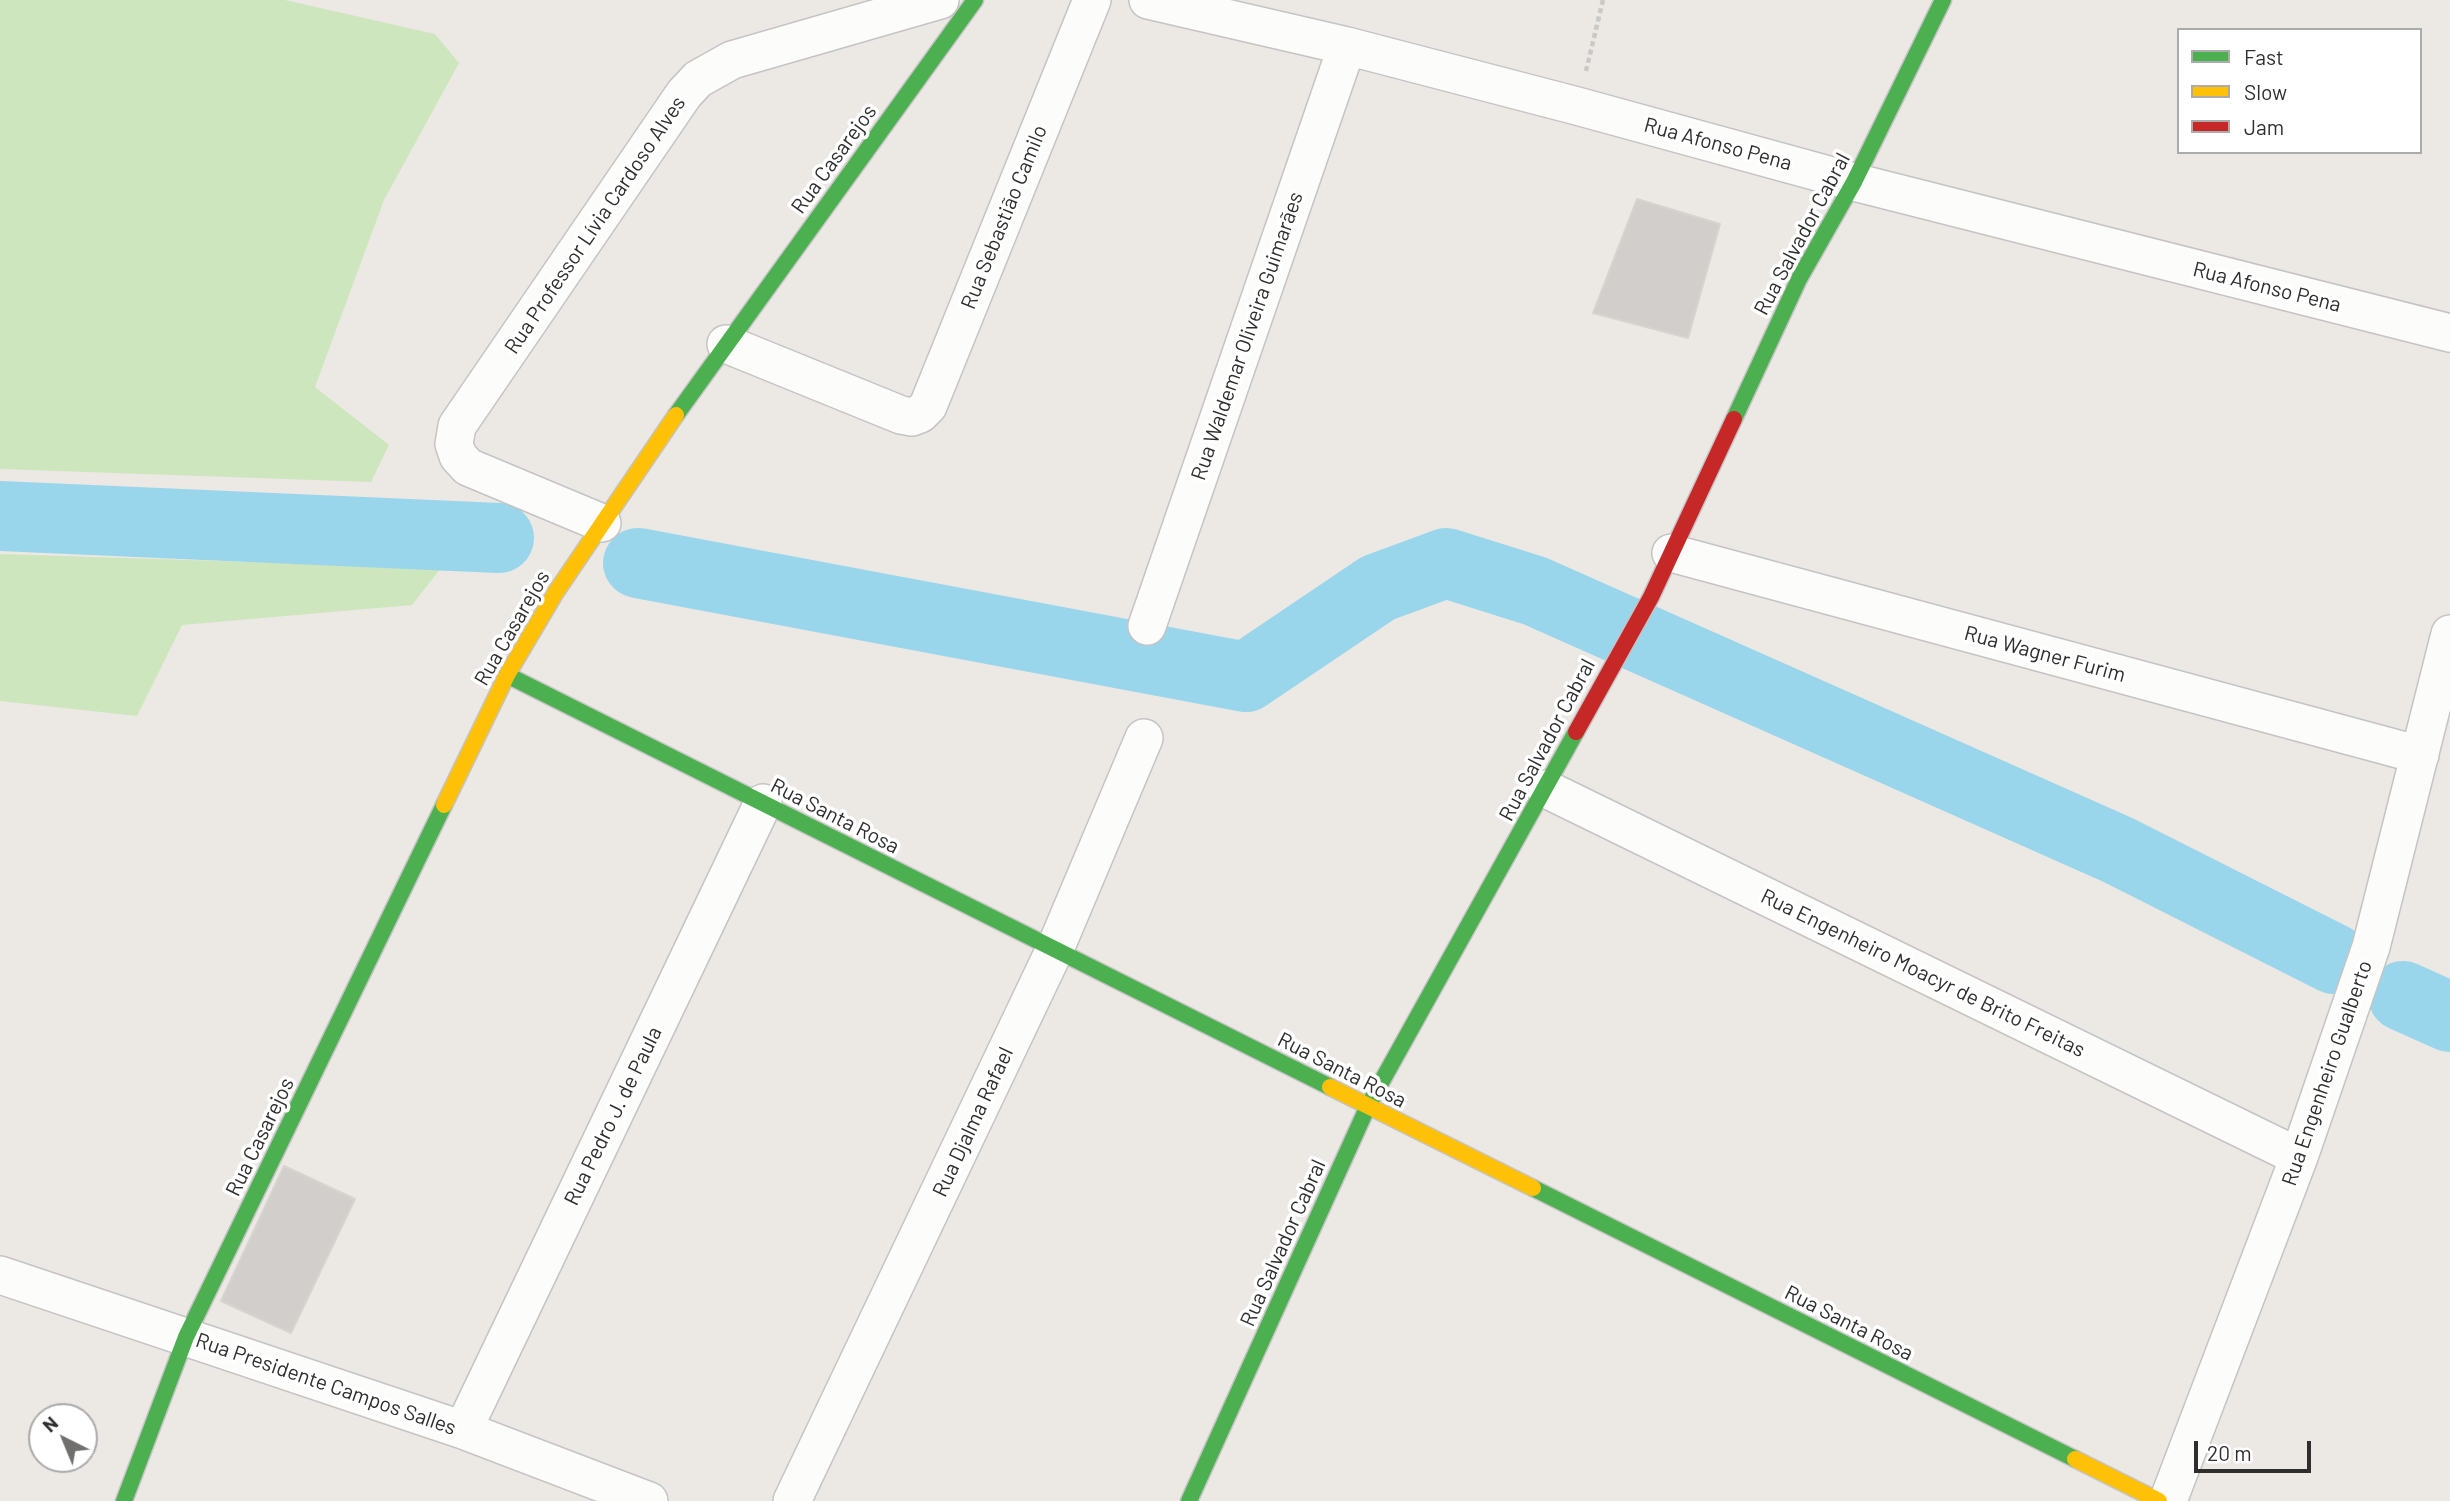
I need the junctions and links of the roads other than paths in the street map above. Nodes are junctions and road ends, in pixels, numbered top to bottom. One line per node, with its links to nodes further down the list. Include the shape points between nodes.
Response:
1 (940, 0): 10 (street, Rua Professor Lívia Cardoso Alves, via 732,60 698,79 457,426 454,444 468,467)
2 (975, 0): 9 (street, Rua Casarejos)
3 (1092, 0): 9 (street, Rua Sebastião Camilo, via 928,406 920,414 901,415)
4 (1149, 0): 6 (street, Rua Afonso Pena)
5 (1944, 0): 7 (street, Rua Salvador Cabral)
6 (1347, 46): 7 (street, Rua Afonso Pena); 12 (street, Rua Waldemar Oliveira Guimarães)
7 (1854, 182): 8 (street, Rua Afonso Pena); 11 (street, Rua Salvador Cabral, via 1799,279)
8 (2450, 333)
9 (726, 344): 10 (street, Rua Casarejos)
10 (602, 523): 14 (street, Rua Casarejos)
11 (1671, 553): 16 (street, Rua Wagner Furim); 17 (street, Rua Salvador Cabral)
12 (1147, 626)
13 (2450, 634): 16 (street, Rua Engenheiro Gualberto)
14 (507, 676): 18 (street, Rua Santa Rosa); 23 (street, Rua Casarejos)
15 (1144, 738): 19 (street, Rua Djalma Rafael)
16 (2420, 755): 21 (street, Rua Engenheiro Gualberto, via 2371,947)
17 (1546, 789): 20 (street, Rua Salvador Cabral); 21 (street, Rua Engenheiro Moacyr de Brito Freitas)
18 (763, 803): 19 (street, Rua Santa Rosa); 24 (street, Rua Pedro J. de Paula)
19 (1055, 950): 20 (street, Rua Santa Rosa); 28 (street, Rua Djalma Rafael)
20 (1368, 1106): 29 (street, Rua Salvador Cabral); 30 (street, Rua Santa Rosa)
21 (2300, 1157): 31 (street, Rua Engenheiro Gualberto)
22 (0, 1275): 23 (street, Rua Presidente Campos Salles)
23 (186, 1337): 24 (street, Rua Presidente Campos Salles); 26 (street, Rua Casarejos)
24 (463, 1430): 25 (street, Rua Presidente Campos Salles)
25 (613, 1494): 27 (street, Rua Presidente Campos Salles)
26 (124, 1501)
27 (649, 1501)
28 (792, 1501)
29 (1189, 1501)
30 (2159, 1501)
31 (2168, 1501)

